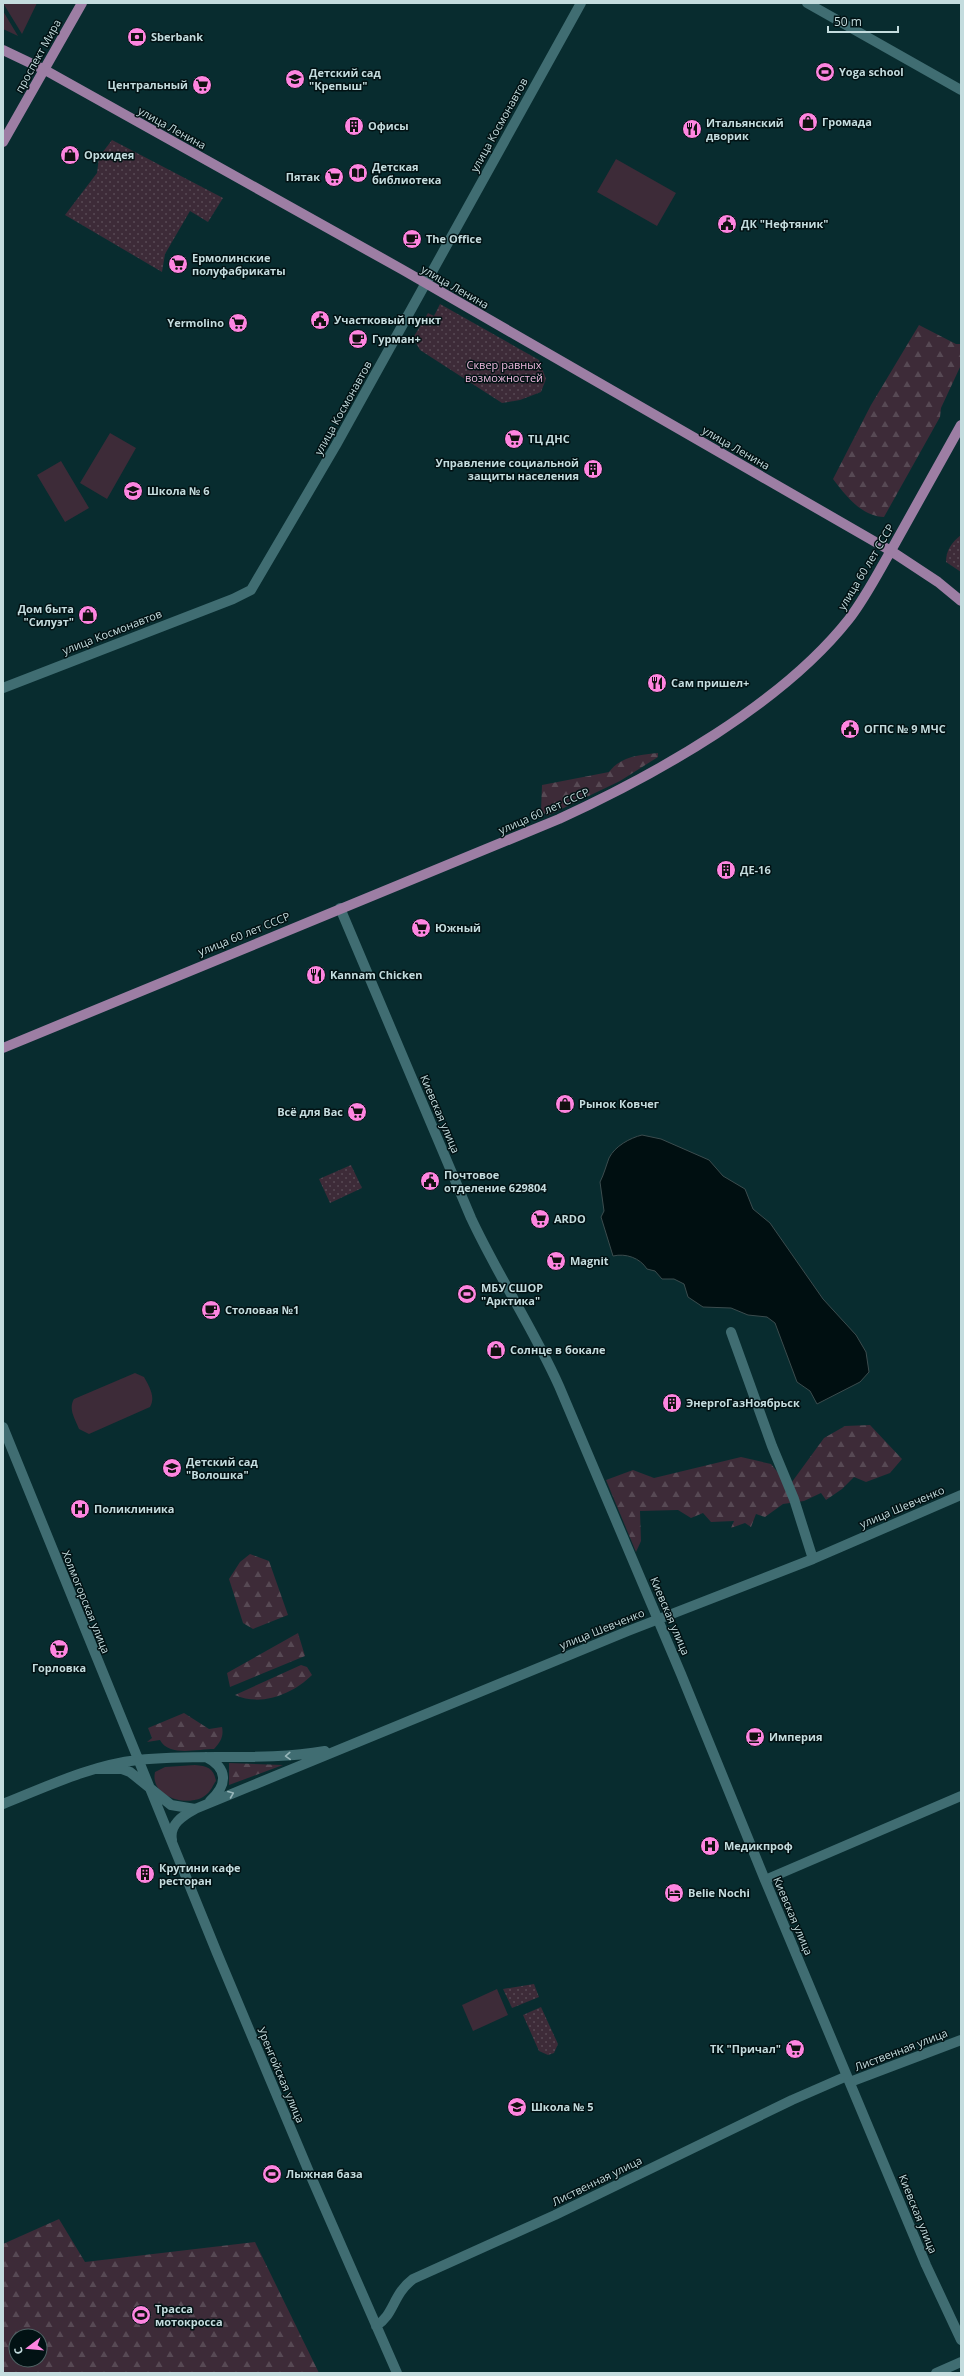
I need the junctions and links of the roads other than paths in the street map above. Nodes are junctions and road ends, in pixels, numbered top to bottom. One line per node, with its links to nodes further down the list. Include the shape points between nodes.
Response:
1 (82, 3): 5 (main road, проспект Мира)
2 (581, 3): 8 (street, улица Космонавтов)
3 (806, 3): 6 (street)
4 (3, 50): 5 (main road, улица Ленина)
5 (45, 70): 7 (main road, проспект Мира); 8 (main road, улица Ленина)
6 (961, 90)
7 (3, 142)
8 (425, 283): 10 (main road, улица Ленина); 12 (street, улица Космонавтов, via 336,445 250,590 233,599)
9 (961, 425): 10 (main road, улица 60 лет СССР)
10 (891, 551): 11 (main road, улица Ленина, via 938,582); 13 (main road, улица 60 лет СССР, via 849,620 816,654 773,692 695,747 628,786 565,816)
11 (961, 601)
12 (3, 688)
13 (340, 908): 14 (main road, улица 60 лет СССР); 19 (street, Киевская улица, via 471,1218 547,1361)
14 (3, 1048)
15 (731, 1332): 18 (street)
16 (3, 1427): 23 (street, Холмогорская улица)
17 (961, 1495): 18 (street, улица Шевченко)
18 (813, 1558): 19 (street, улица Шевченко)
19 (658, 1619): 20 (street, улица Шевченко); 30 (street, Киевская улица)
20 (341, 1748): 21 (street, one-way to 21, via 287,1756); 28 (street, one-way to 20)
21 (206, 1757): 22 (street); 28 (street, via 218,1765 223,1780 216,1796)
22 (171, 1758): 23 (street); 25 (street, via 151,1766 146,1773)
23 (137, 1760): 24 (street); 25 (street, Холмогорская улица)
24 (95, 1769): 25 (street, via 122,1769); 27 (street)
25 (147, 1785): 28 (street, via 157,1796 171,1805); 29 (street, Уренгойская улица)
26 (961, 1796): 30 (street)
27 (3, 1804)
28 (198, 1808): 29 (street, via 182,1817 173,1828 171,1838)
29 (174, 1850): 33 (street, Уренгойская улица)
30 (765, 1880): 32 (street, Киевская улица)
31 (961, 2040): 32 (street, Лиственная улица)
32 (848, 2079): 33 (street, Лиственная улица, via 792,2100 555,2215 413,2279 399,2292 388,2316); 34 (street, Киевская улица, via 937,2292)
33 (376, 2326): 36 (street, Уренгойская улица)
34 (961, 2340)
35 (961, 2362): 37 (street)
36 (397, 2373)
37 (936, 2373)

